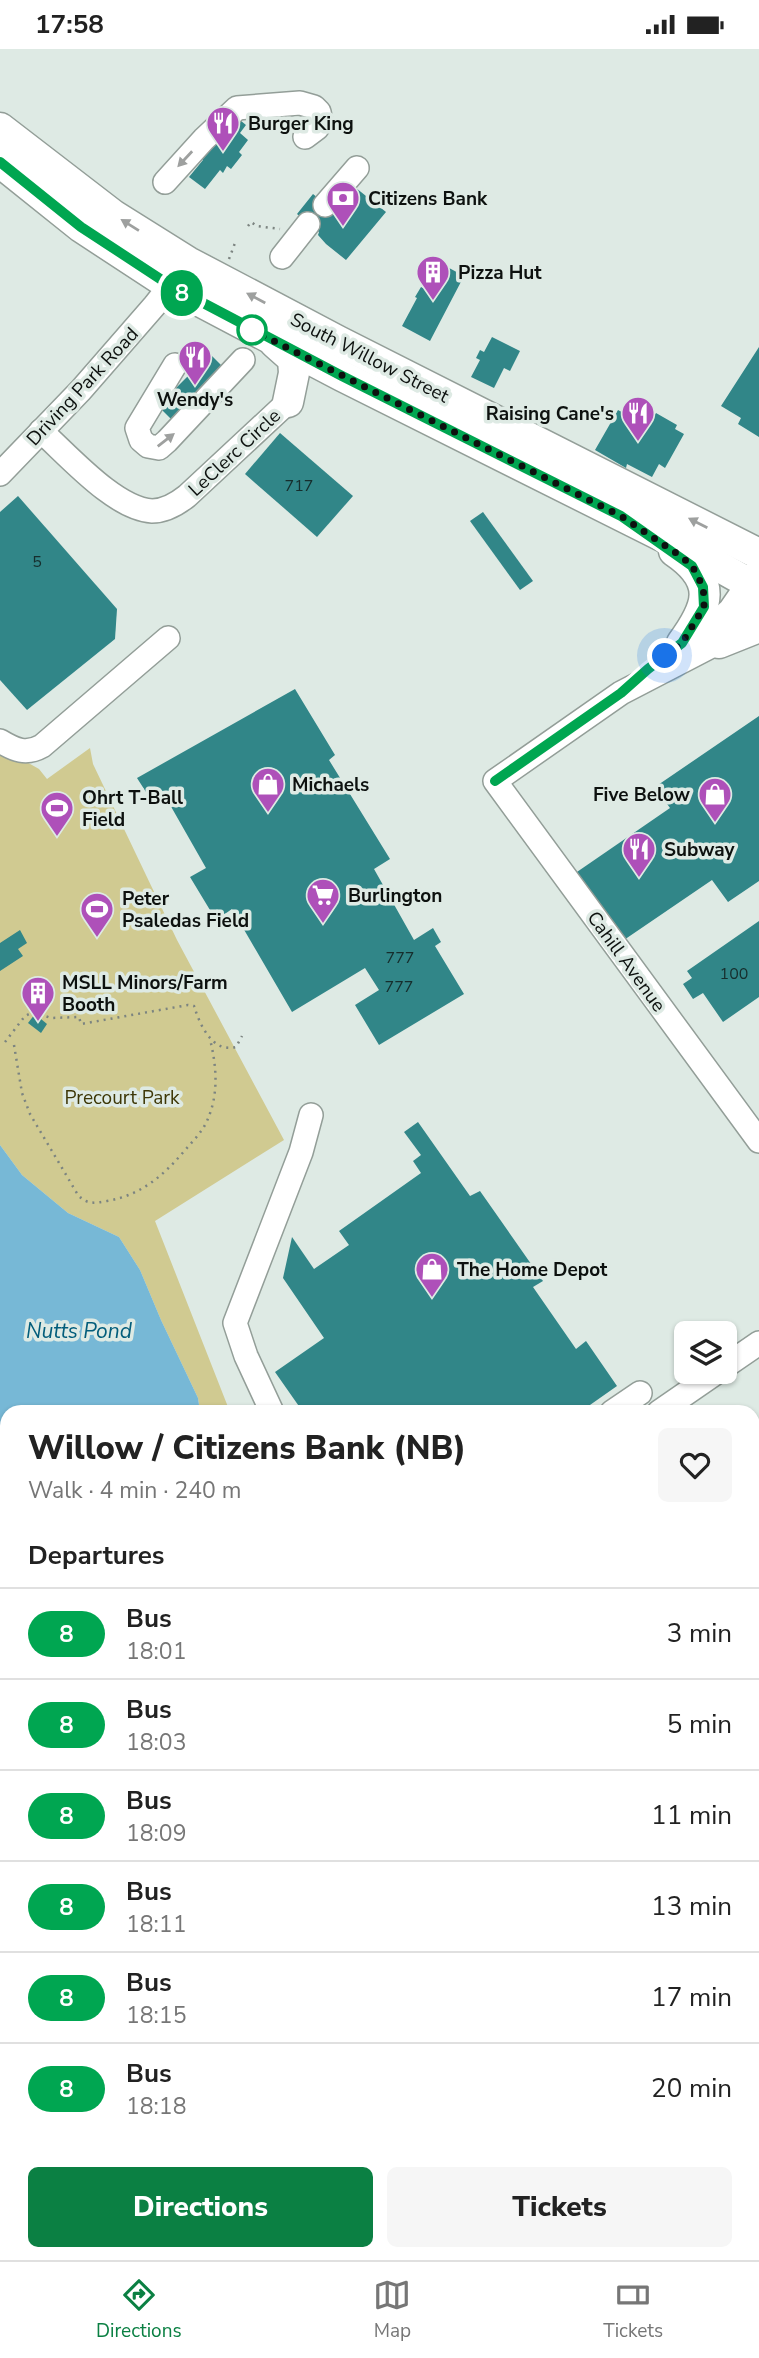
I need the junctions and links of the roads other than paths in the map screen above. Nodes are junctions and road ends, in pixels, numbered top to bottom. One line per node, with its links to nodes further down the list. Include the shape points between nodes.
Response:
1 (0, 128): 9 (main road, South Willow Street, one-way to 1, via 113,215)
2 (305, 137): 5 (street, one-way to 5, via 321,122 319,112 309,105 237,108)
3 (0, 162): 10 (main road, South Willow Street, via 81,227)
4 (358, 168): 6 (street)
5 (165, 182)
6 (325, 205)
7 (309, 224): 8 (street)
8 (282, 257)
9 (188, 262): 10 (street, Driving Park Road); 19 (main road, South Willow Street, one-way to 9)
10 (171, 286): 11 (main road, South Willow Street); 16 (street, Driving Park Road)
11 (270, 339): 14 (main road, South Willow Street); 15 (main road, via 293,359)
12 (243, 359): 13 (street, one-way to 12, via 137,428 141,440 153,447 167,441)
13 (175, 365)
14 (324, 367): 15 (main road); 18 (main road, South Willow Street)
15 (288, 402): 16 (street, LeClerc Circle, via 187,496 172,507 154,511 135,508 118,498)
16 (41, 431): 17 (street, Driving Park Road)
17 (0, 474)
18 (621, 516): 20 (main road, South Willow Street); 23 (main road, via 682,557 699,578 704,607)
19 (759, 554)
20 (757, 584): 23 (street, via 716,623); 24 (street, via 746,619)
21 (759, 627): 24 (main road)
22 (167, 638): 26 (street, via 42,746 17,751)
23 (682, 643): 25 (street)
24 (719, 643): 25 (street)
25 (621, 693): 28 (street, Cahill Avenue, via 495,781)
26 (0, 741)
27 (311, 1115): 33 (street, via 235,1323)
28 (759, 1142)
29 (759, 1343): 30 (street)
30 (737, 1358)
31 (700, 1384): 35 (street)
32 (640, 1393): 34 (street)
33 (269, 1405)
34 (622, 1405)
35 (669, 1405)

